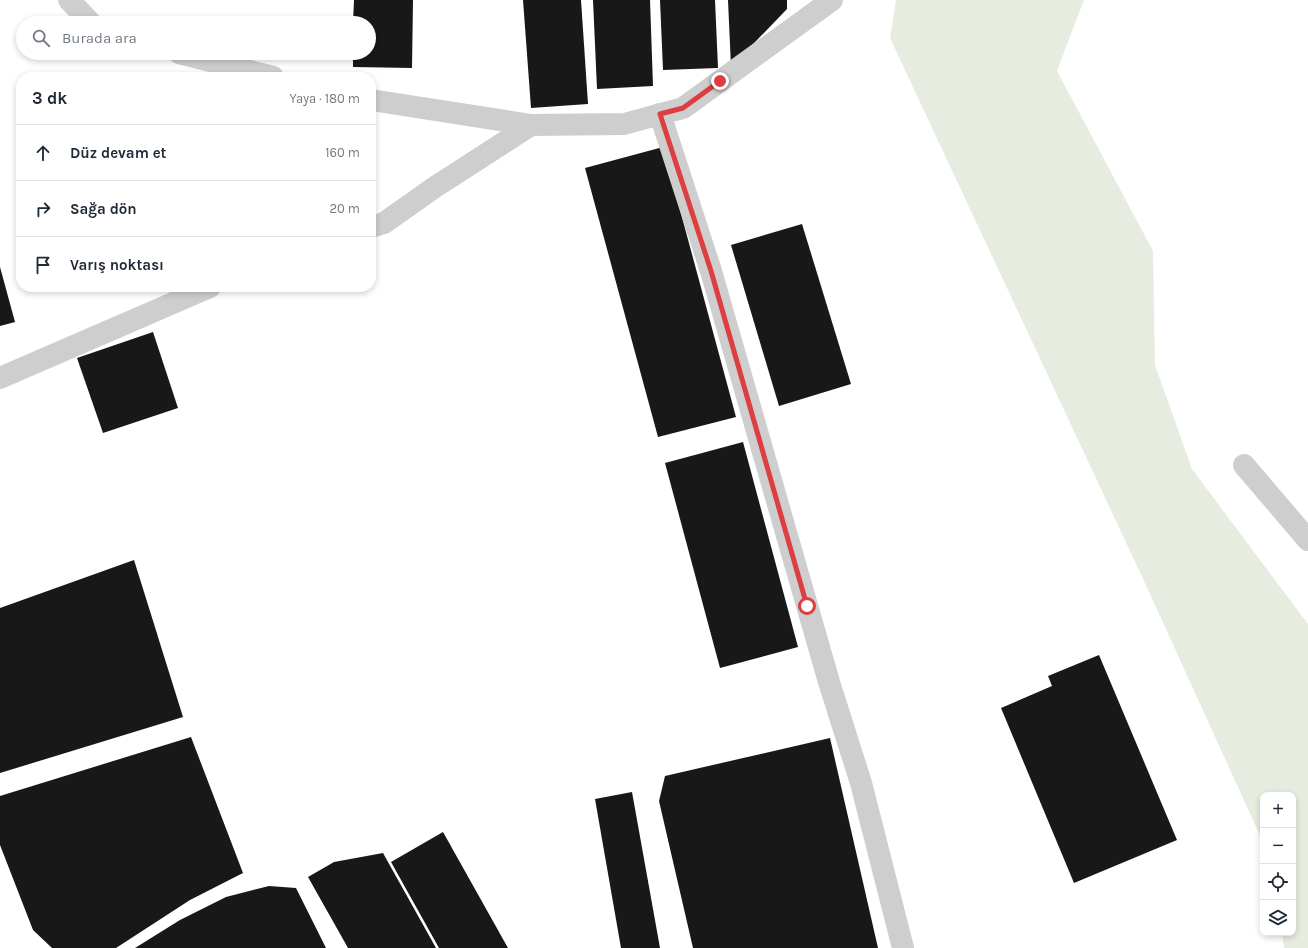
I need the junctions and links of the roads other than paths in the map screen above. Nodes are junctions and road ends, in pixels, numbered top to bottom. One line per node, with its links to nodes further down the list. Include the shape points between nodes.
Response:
1 (69, 0): 3 (street)
2 (832, 0): 7 (street, via 683,108)
3 (84, 16)
4 (206, 60): 5 (street)
5 (253, 72)
6 (376, 101): 8 (street)
7 (660, 114): 8 (street, via 624,124); 14 (street, via 711,271 829,682 862,784)
8 (531, 125): 9 (street, via 384,223)
9 (376, 225)
10 (198, 292): 11 (street)
11 (0, 378)
12 (1244, 465): 13 (street)
13 (1308, 540)
14 (903, 948)

